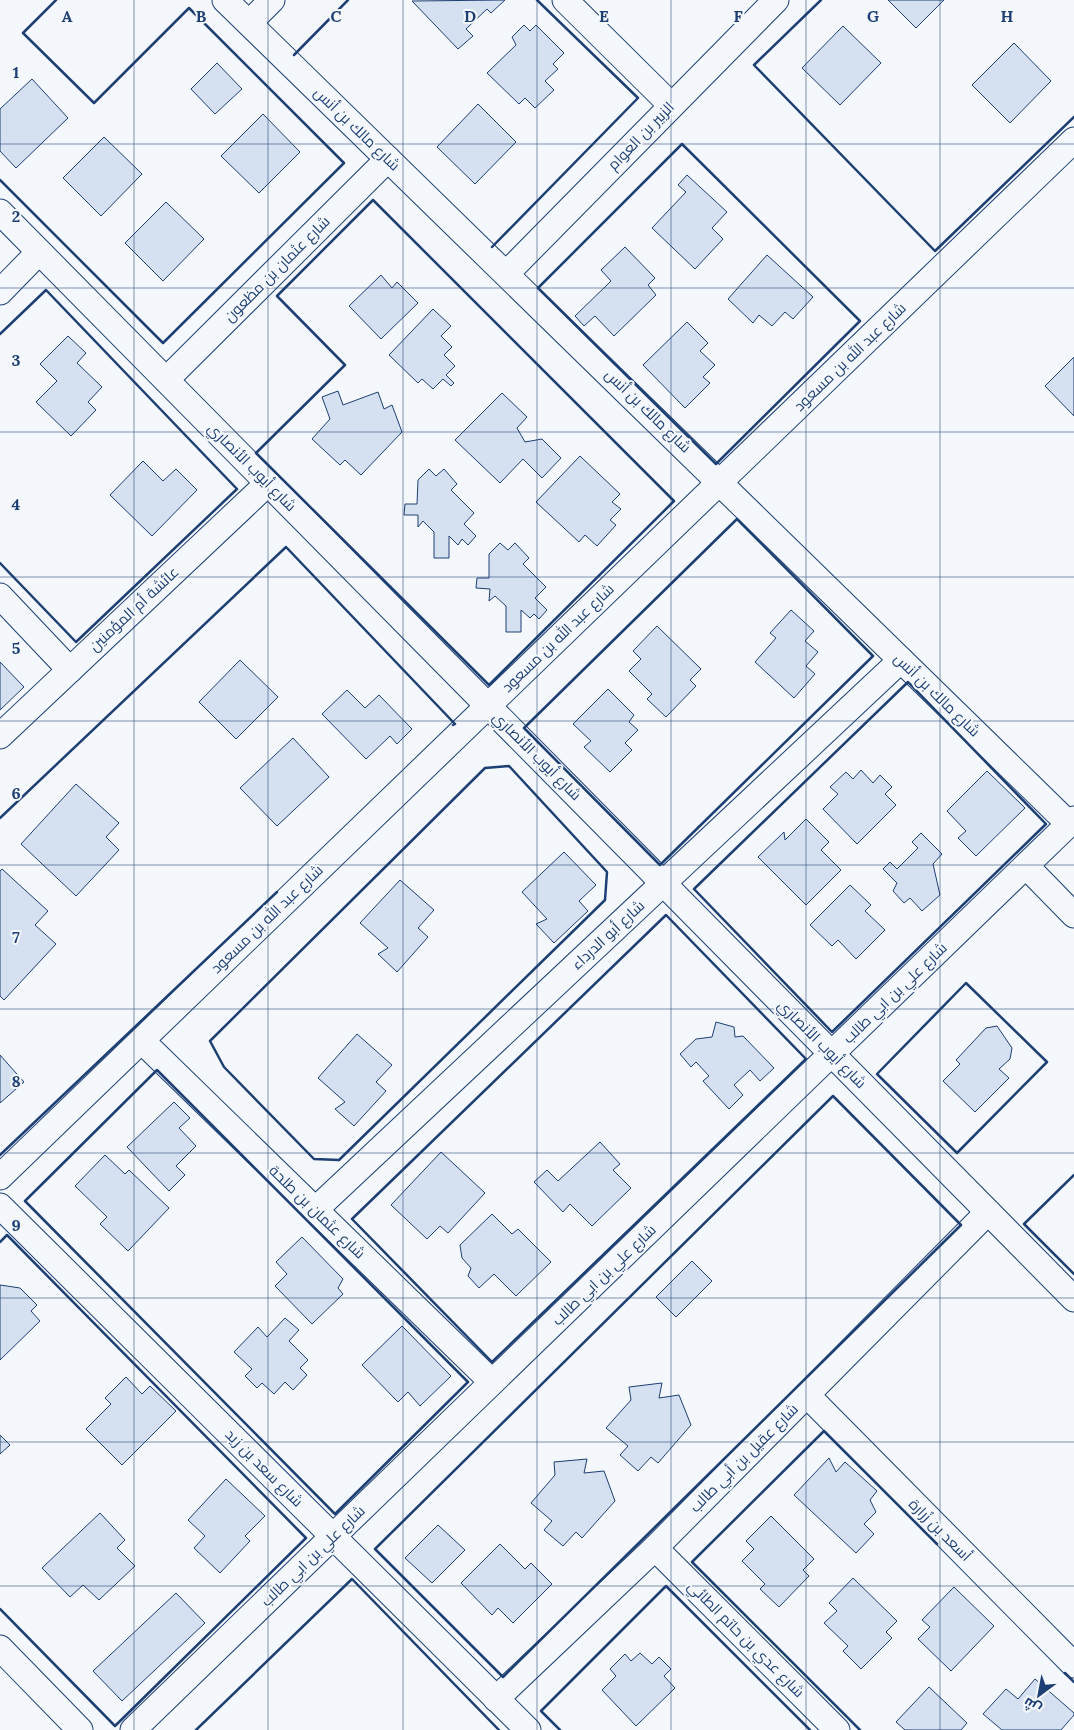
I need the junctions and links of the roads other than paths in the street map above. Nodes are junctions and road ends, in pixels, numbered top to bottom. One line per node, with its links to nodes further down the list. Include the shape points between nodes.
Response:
1 (225, 0): 5 (street, شارع مالك بن أنس)
2 (272, 0): 5 (street)
3 (565, 0): 6 (street)
4 (776, 0): 6 (street, الزبير بن العوام)
5 (249, 23): 8 (street, شارع مالك بن أنس)
6 (671, 105): 11 (street, الزبير بن العوام)
7 (1074, 140): 14 (street, شارع عبد الله بن مسعود)
8 (388, 159): 11 (street, شارع مالك بن أنس); 13 (street, شارع عثمان بن مظعون)
9 (0, 212): 10 (street, شارع أيوب الأنصاري)
10 (39, 252): 12 (street); 13 (street, شارع أيوب الأنصاري)
11 (507, 273): 14 (street, شارع مالك بن أنس)
12 (0, 292)
13 (166, 380): 15 (street, شارع أيوب الأنصاري)
14 (720, 482): 17 (street, شارع مالك بن أنس); 19 (street, شارع عبد الله بن مسعود)
15 (268, 483): 18 (street, عائشة أم المؤمنين); 19 (street, شارع أيوب الأنصاري)
16 (0, 596): 18 (street)
17 (901, 660): 21 (street, شارع مالك بن أنس); 23 (street, شارع أبو الدرداء)
18 (70, 670): 20 (street, عائشة أم المؤمنين)
19 (488, 706): 23 (street, شارع أيوب الأنصاري); 25 (street, شارع عبد الله بن مسعود)
20 (0, 736)
21 (1072, 821): 22 (street, شارع علي بن ابي طالب)
22 (1026, 866): 24 (street); 26 (street, شارع علي بن ابي طالب)
23 (663, 883): 26 (street, شارع أيوب الأنصاري); 29 (street, شارع أبو الدرداء)
24 (1074, 915)
25 (142, 1040): 27 (street, شارع عبد الله بن مسعود); 29 (street, شارع عثمان بن طلحة)
26 (832, 1054): 30 (street, شارع أيوب الأنصاري); 32 (street, شارع علي بن ابي طالب)
27 (0, 1177)
28 (0, 1206): 34 (street, شارع سعد بن زيد)
29 (315, 1210): 32 (street, شارع عثمان بن طلحة)
30 (988, 1212): 31 (street, شارع أيوب الأنصاري); 33 (street, شارع عقيل بن أبي طالب)
31 (1074, 1299)
32 (492, 1382): 34 (street, شارع علي بن ابي طالب)
33 (807, 1395): 35 (street, شارع عقيل بن أبي طالب); 37 (street, أسعد بن زُرارة)
34 (333, 1537): 38 (street, شارع سعد بن زيد); 40 (street, شارع علي بن ابي طالب)
35 (654, 1548): 38 (street, شارع عقيل بن أبي طالب); 42 (street, شارع عدي بن حاتم الطائي)
36 (0, 1648): 39 (street)
37 (1074, 1665)
38 (496, 1699): 41 (street, شارع سعد بن زيد)
39 (80, 1730)
40 (133, 1730)
41 (528, 1730)
42 (837, 1730)

